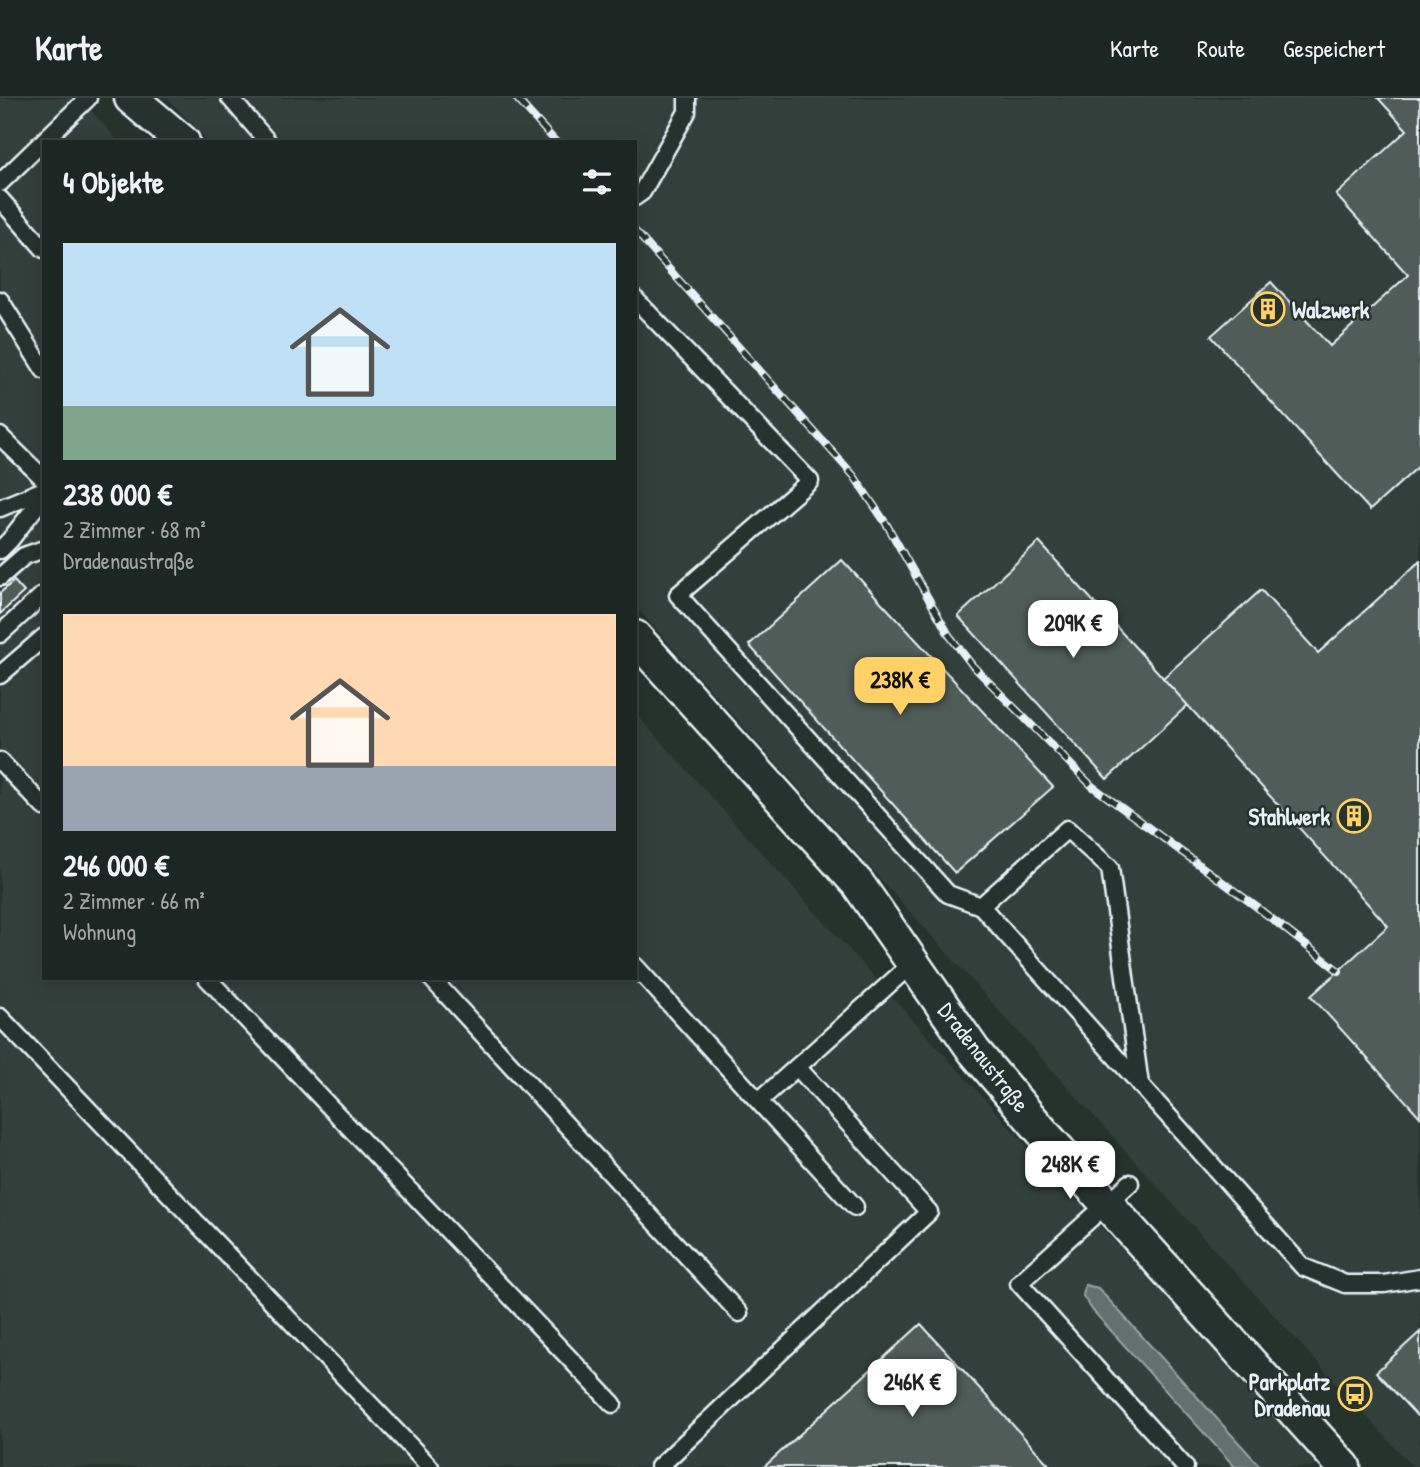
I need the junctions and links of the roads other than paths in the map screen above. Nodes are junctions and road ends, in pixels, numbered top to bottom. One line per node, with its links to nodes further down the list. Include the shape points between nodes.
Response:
1 (88, 98): 5 (lane)
2 (131, 98): 6 (street)
3 (230, 98): 7 (lane)
4 (687, 98): 10 (lane, via 687,112)
5 (45, 140)
6 (181, 140)
7 (266, 140)
8 (42, 142): 9 (lane)
9 (0, 183)
10 (637, 196)
11 (0, 199): 12 (lane)
12 (42, 247)
13 (0, 300): 15 (lane)
14 (637, 301): 31 (lane, via 810,481 678,595 948,894)
15 (42, 367)
16 (0, 436): 17 (lane)
17 (42, 477)
18 (42, 491): 20 (lane)
19 (42, 499): 21 (lane)
20 (0, 508)
21 (0, 550)
22 (42, 550): 23 (lane, via 24,556)
23 (0, 577)
24 (42, 596): 25 (lane)
25 (0, 634)
26 (42, 639): 28 (lane)
27 (637, 639): 32 (street, Dradenaustraße, via 858,884)
28 (0, 675)
29 (0, 761): 30 (lane)
30 (42, 805)
31 (981, 906): 38 (lane); 38 (lane, via 1067,829 1110,868)
32 (918, 958): 37 (lane); 40 (street, Dradenaustraße, via 974,1051)
33 (637, 968): 39 (lane)
34 (209, 980): 44 (lane)
35 (432, 980): 43 (lane)
36 (0, 1017): 45 (lane)
37 (797, 1067): 39 (lane); 46 (lane, via 929,1212)
38 (1140, 1085): 42 (lane, via 1303,1267 1345,1284)
39 (759, 1101): 41 (lane)
40 (1119, 1193): 47 (lane, via 1019,1283); 48 (street, Dradenaustraße)
41 (855, 1206)
42 (1420, 1278)
43 (739, 1313)
44 (613, 1404)
45 (430, 1467)
46 (659, 1467)
47 (1185, 1467)
48 (1345, 1467)

